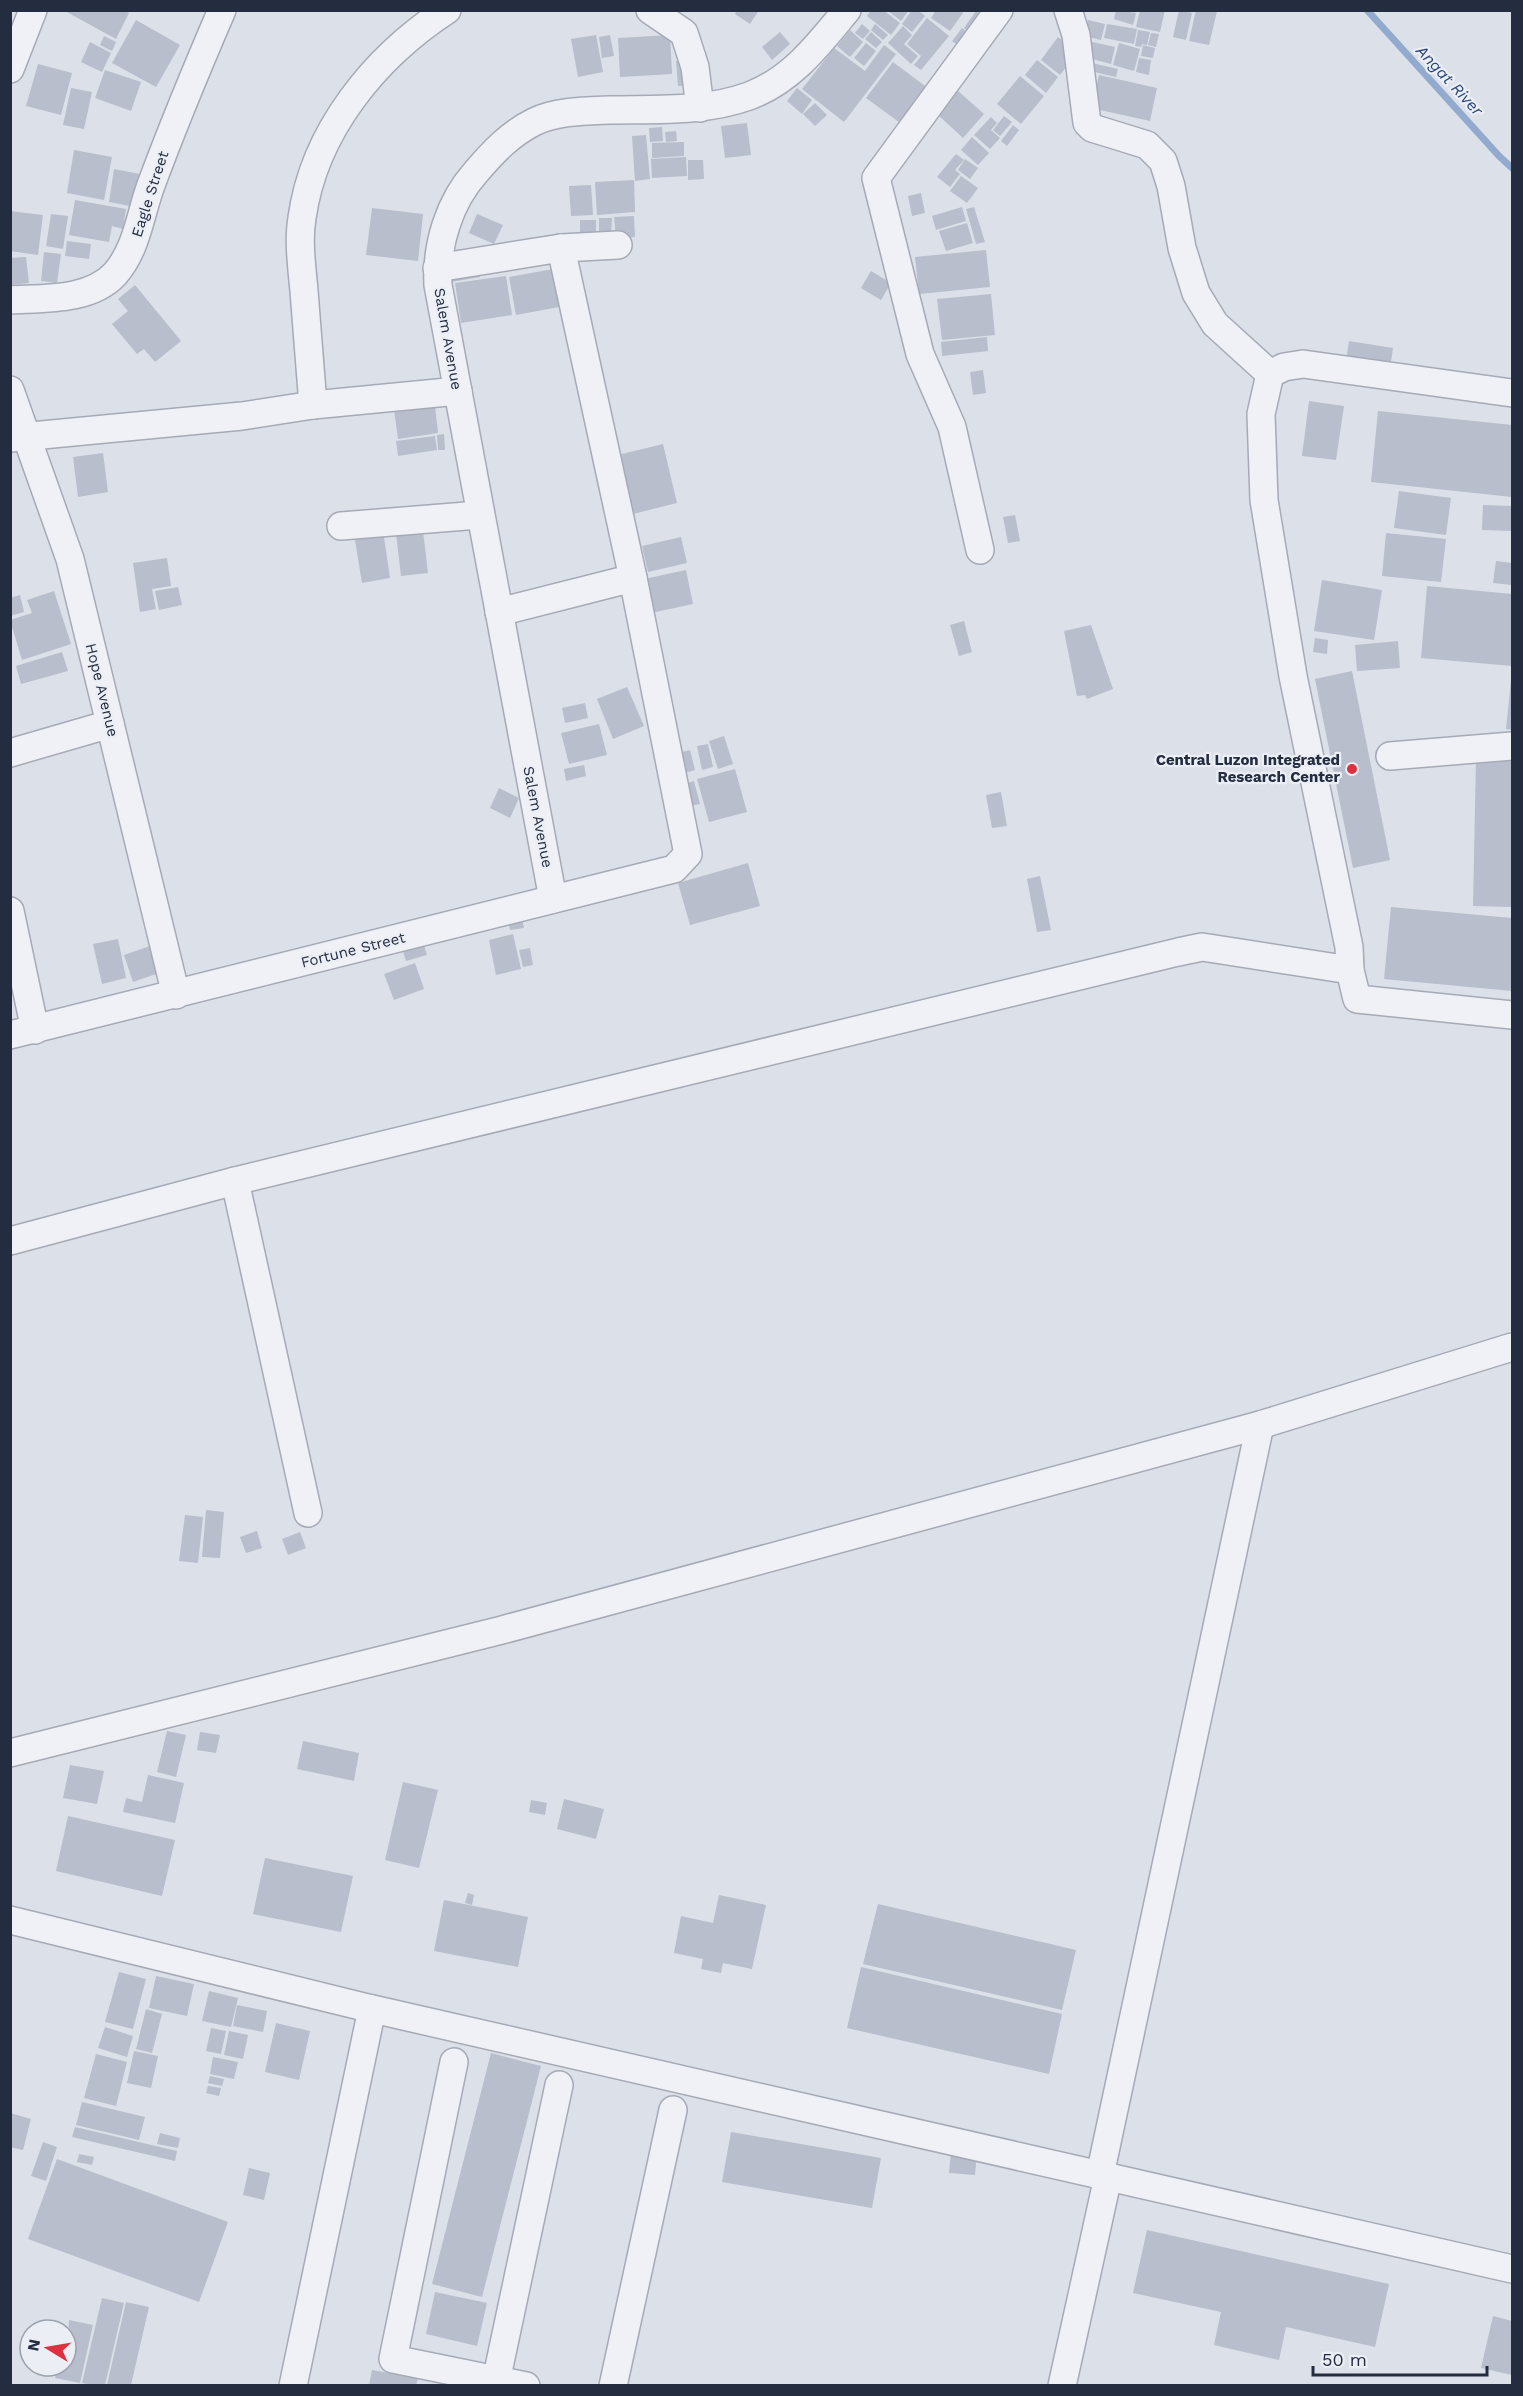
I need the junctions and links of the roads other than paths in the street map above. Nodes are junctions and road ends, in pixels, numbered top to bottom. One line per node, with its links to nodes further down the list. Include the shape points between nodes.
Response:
1 (222, 10): 13 (street, Eagle Street, via 149,188 134,242 115,274 93,290 62,297)
2 (447, 10): 18 (street, via 425,24 345,105 319,152 302,218)
3 (650, 10): 9 (street, via 684,33 695,67)
4 (847, 10): 9 (street, Salem Avenue, via 806,59 786,76 747,97)
5 (1068, 10): 14 (street, via 1076,35 1087,123 1147,145 1163,161 1196,293 1215,324)
6 (31, 11): 8 (street)
7 (994, 12): 22 (street, via 876,178 920,354 952,427)
8 (10, 69)
9 (700, 108): 12 (street, Salem Avenue, via 578,111 535,121 498,146 465,183 442,234)
10 (618, 245): 11 (street)
11 (561, 248): 12 (street); 23 (street)
12 (437, 268): 16 (street, Salem Avenue)
13 (10, 300)
14 (1270, 374): 17 (street, via 1303,364); 31 (street, via 1261,414 1264,500 1293,676 1349,947)
15 (10, 390): 19 (street, Hope Avenue)
16 (458, 391): 18 (street); 20 (street, Salem Avenue)
17 (1512, 393)
18 (313, 405): 19 (street, via 242,416)
19 (19, 437): 25 (street, Hope Avenue, via 70,559)
20 (479, 514): 21 (street); 24 (street, Salem Avenue)
21 (341, 526)
22 (980, 550)
23 (633, 578): 24 (street); 29 (street, Fortune Street, via 688,854 674,869)
24 (499, 612): 29 (street, Salem Avenue)
25 (110, 724): 27 (street); 32 (street, Hope Avenue)
26 (1512, 746): 28 (street)
27 (10, 753)
28 (1390, 756)
29 (553, 899): 32 (street, Fortune Street)
30 (10, 911): 34 (street)
31 (1350, 970): 33 (street, via 1357,999); 35 (street, via 1202,947)
32 (176, 995): 34 (street, Fortune Street)
33 (1512, 1015)
34 (23, 1033)
35 (235, 1181): 36 (street); 39 (street)
36 (10, 1241)
37 (1512, 1347): 38 (street)
38 (1260, 1425): 40 (street, via 502,1630); 46 (street)
39 (308, 1514)
40 (10, 1753)
41 (10, 1920): 42 (street)
42 (372, 2009): 46 (street); 50 (street)
43 (454, 2062): 48 (street, via 393,2359)
44 (559, 2085): 48 (street)
45 (673, 2110): 52 (street)
46 (1104, 2176): 47 (street); 49 (street)
47 (1512, 2269)
48 (496, 2383): 51 (street)
49 (1068, 2384)
50 (293, 2385)
51 (526, 2385)
52 (613, 2385)

